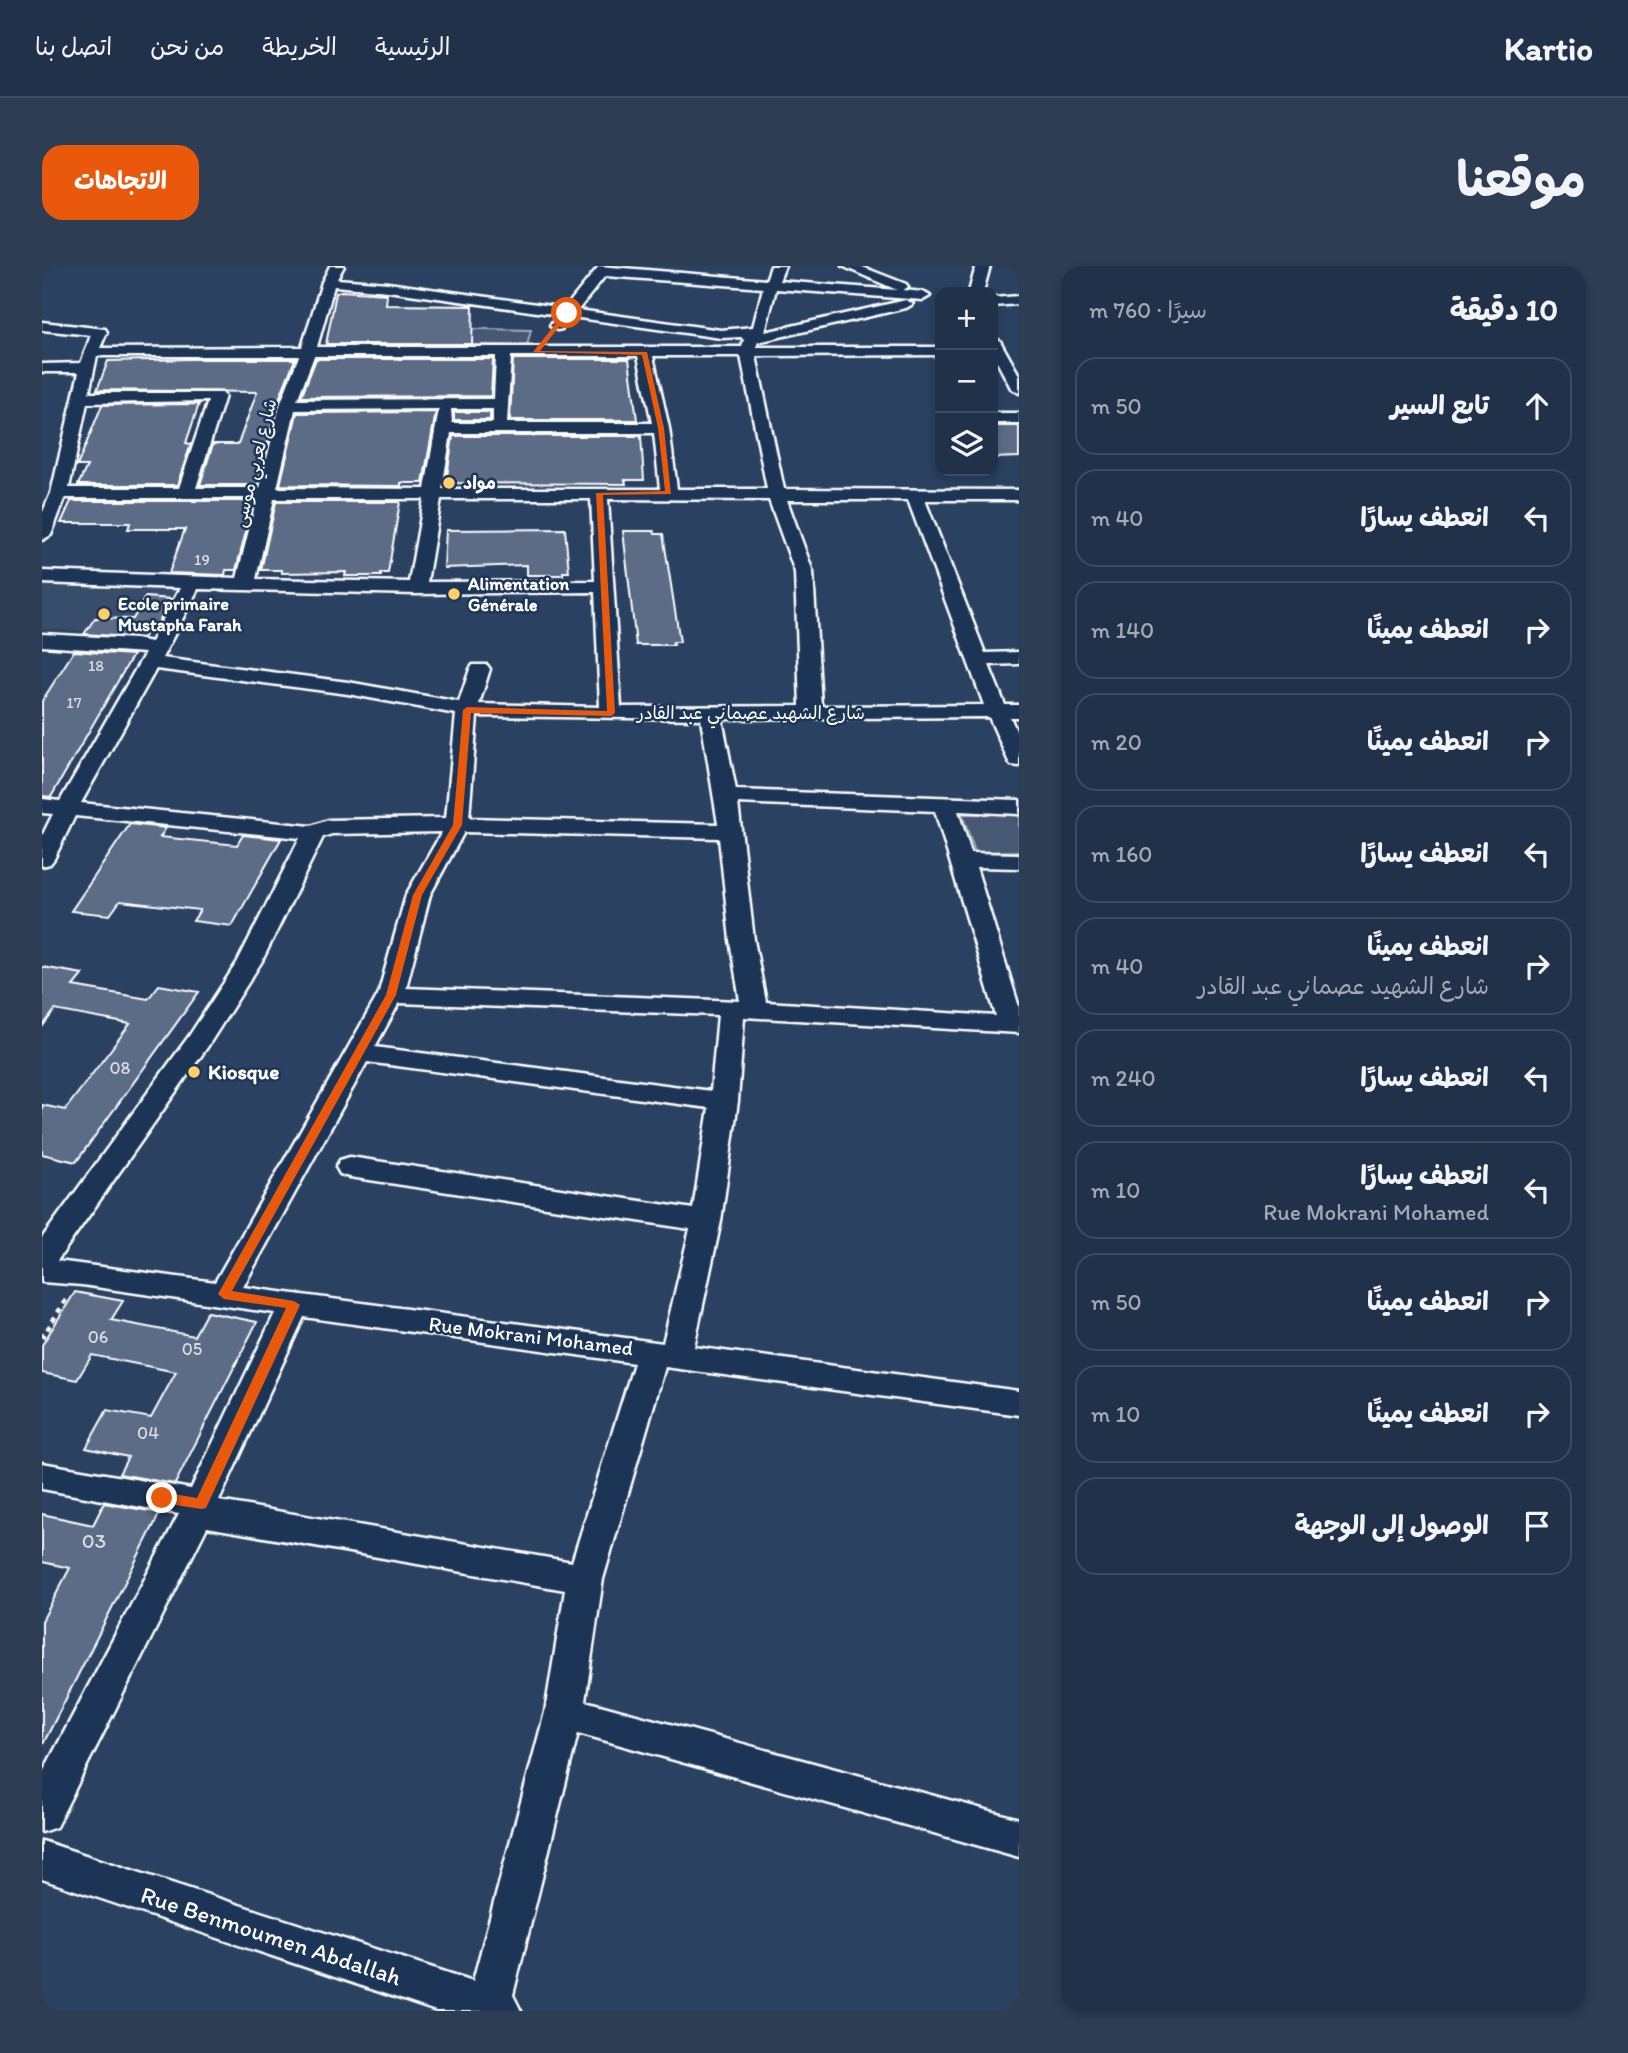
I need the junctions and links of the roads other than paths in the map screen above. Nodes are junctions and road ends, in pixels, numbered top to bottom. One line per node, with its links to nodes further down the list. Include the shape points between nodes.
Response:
1 (337, 266): 6 (street, شارع لعربي موسى)
2 (778, 266): 7 (street)
3 (849, 266): 9 (street)
4 (983, 266): 8 (street)
5 (604, 269): 7 (street); 12 (street)
6 (329, 282): 12 (street, via 388,286); 18 (street, شارع لعربي موسى)
7 (770, 286): 9 (street); 14 (street, via 759,330)
8 (977, 287)
9 (932, 298): 14 (street)
10 (1019, 300): 11 (street)
11 (998, 302)
12 (567, 313): 14 (street, via 721,334); 20 (street)
13 (42, 326): 23 (street, via 100,332)
14 (748, 342): 21 (street); 22 (street); 42 (street)
15 (998, 347): 17 (street)
16 (997, 350): 25 (street)
17 (1019, 351)
18 (308, 352): 19 (street); 23 (street); 29 (street, شارع لعربي موسى)
19 (503, 352): 20 (street); 28 (street)
20 (536, 352): 21 (street)
21 (645, 353): 35 (street)
22 (935, 355)
23 (89, 360): 24 (street); 27 (street)
24 (42, 368)
25 (1014, 370): 26 (street)
26 (1019, 388)
27 (82, 398): 36 (street, via 217,396); 39 (street)
28 (501, 404): 30 (street); 34 (street)
29 (288, 405): 30 (street); 37 (street, شارع لعربي موسى)
30 (445, 405): 33 (street)
31 (998, 418): 32 (street)
32 (1019, 418)
33 (444, 428): 34 (street); 38 (street)
34 (500, 428): 35 (street)
35 (661, 428): 41 (street)
36 (186, 492): 37 (street); 39 (street)
37 (269, 492): 38 (street); 48 (street, شارع لعربي موسى)
38 (432, 492): 40 (street); 50 (street)
39 (59, 493): 45 (street)
40 (599, 493): 41 (street); 49 (street)
41 (669, 493): 42 (street)
42 (776, 494): 43 (street); 59 (street, via 804,572)
43 (915, 495): 44 (street, via 994,489); 54 (street)
44 (1019, 495)
45 (42, 535)
46 (42, 577): 47 (street)
47 (192, 583): 48 (street); 52 (street)
48 (245, 585): 50 (street)
49 (605, 586): 50 (street); 60 (street)
50 (417, 588)
51 (42, 640): 52 (street, شارع الشهيد عصماني عبد القادر, via 136,645)
52 (155, 656): 56 (street, شارع الشهيد عصماني عبد القادر); 67 (street)
53 (1019, 658): 54 (street)
54 (978, 659): 57 (street)
55 (480, 668): 56 (street)
56 (467, 710): 60 (street, شارع الشهيد عصماني عبد القادر); 68 (street)
57 (997, 711): 58 (street, شارع الشهيد عصماني عبد القادر); 59 (street, شارع الشهيد عصماني عبد القادر); 62 (street)
58 (1019, 711)
59 (811, 712): 61 (street, شارع الشهيد عصماني عبد القادر)
60 (611, 713): 61 (street, شارع الشهيد عصماني عبد القادر)
61 (711, 713): 63 (street)
62 (1019, 761)
63 (726, 796): 65 (street); 69 (street)
64 (42, 806): 67 (street)
65 (945, 806): 66 (street); 72 (street)
66 (1019, 807)
67 (66, 808): 70 (street); 71 (street)
68 (457, 825): 69 (street); 70 (street, via 328,827); 74 (street, via 418,895)
69 (730, 831): 75 (street, via 742,940)
70 (314, 833): 81 (street, via 250,961)
71 (42, 859)
72 (962, 860): 73 (street); 76 (street)
73 (1019, 861)
74 (391, 995): 75 (street); 77 (street)
75 (743, 1008): 76 (street); 78 (street)
76 (1015, 1024)
77 (361, 1053): 78 (street); 83 (street)
78 (724, 1101): 80 (street)
79 (350, 1167): 80 (street)
80 (706, 1221): 85 (street)
81 (42, 1260)
82 (42, 1271): 83 (street, Rue Mokrani Mohamed)
83 (224, 1294): 84 (street, Rue Mokrani Mohamed)
84 (294, 1305): 85 (street, Rue Mokrani Mohamed); 88 (street)
85 (664, 1354): 86 (street, Rue Mokrani Mohamed); 89 (street)
86 (1019, 1403)
87 (51, 1481): 88 (street)
88 (199, 1508): 89 (street); 91 (street)
89 (585, 1579): 90 (street)
90 (564, 1712): 92 (street); 94 (street)
91 (42, 1814)
92 (1019, 1838)
93 (42, 1860): 94 (street, Rue Benmoumen Abdallah)
94 (494, 2009)

